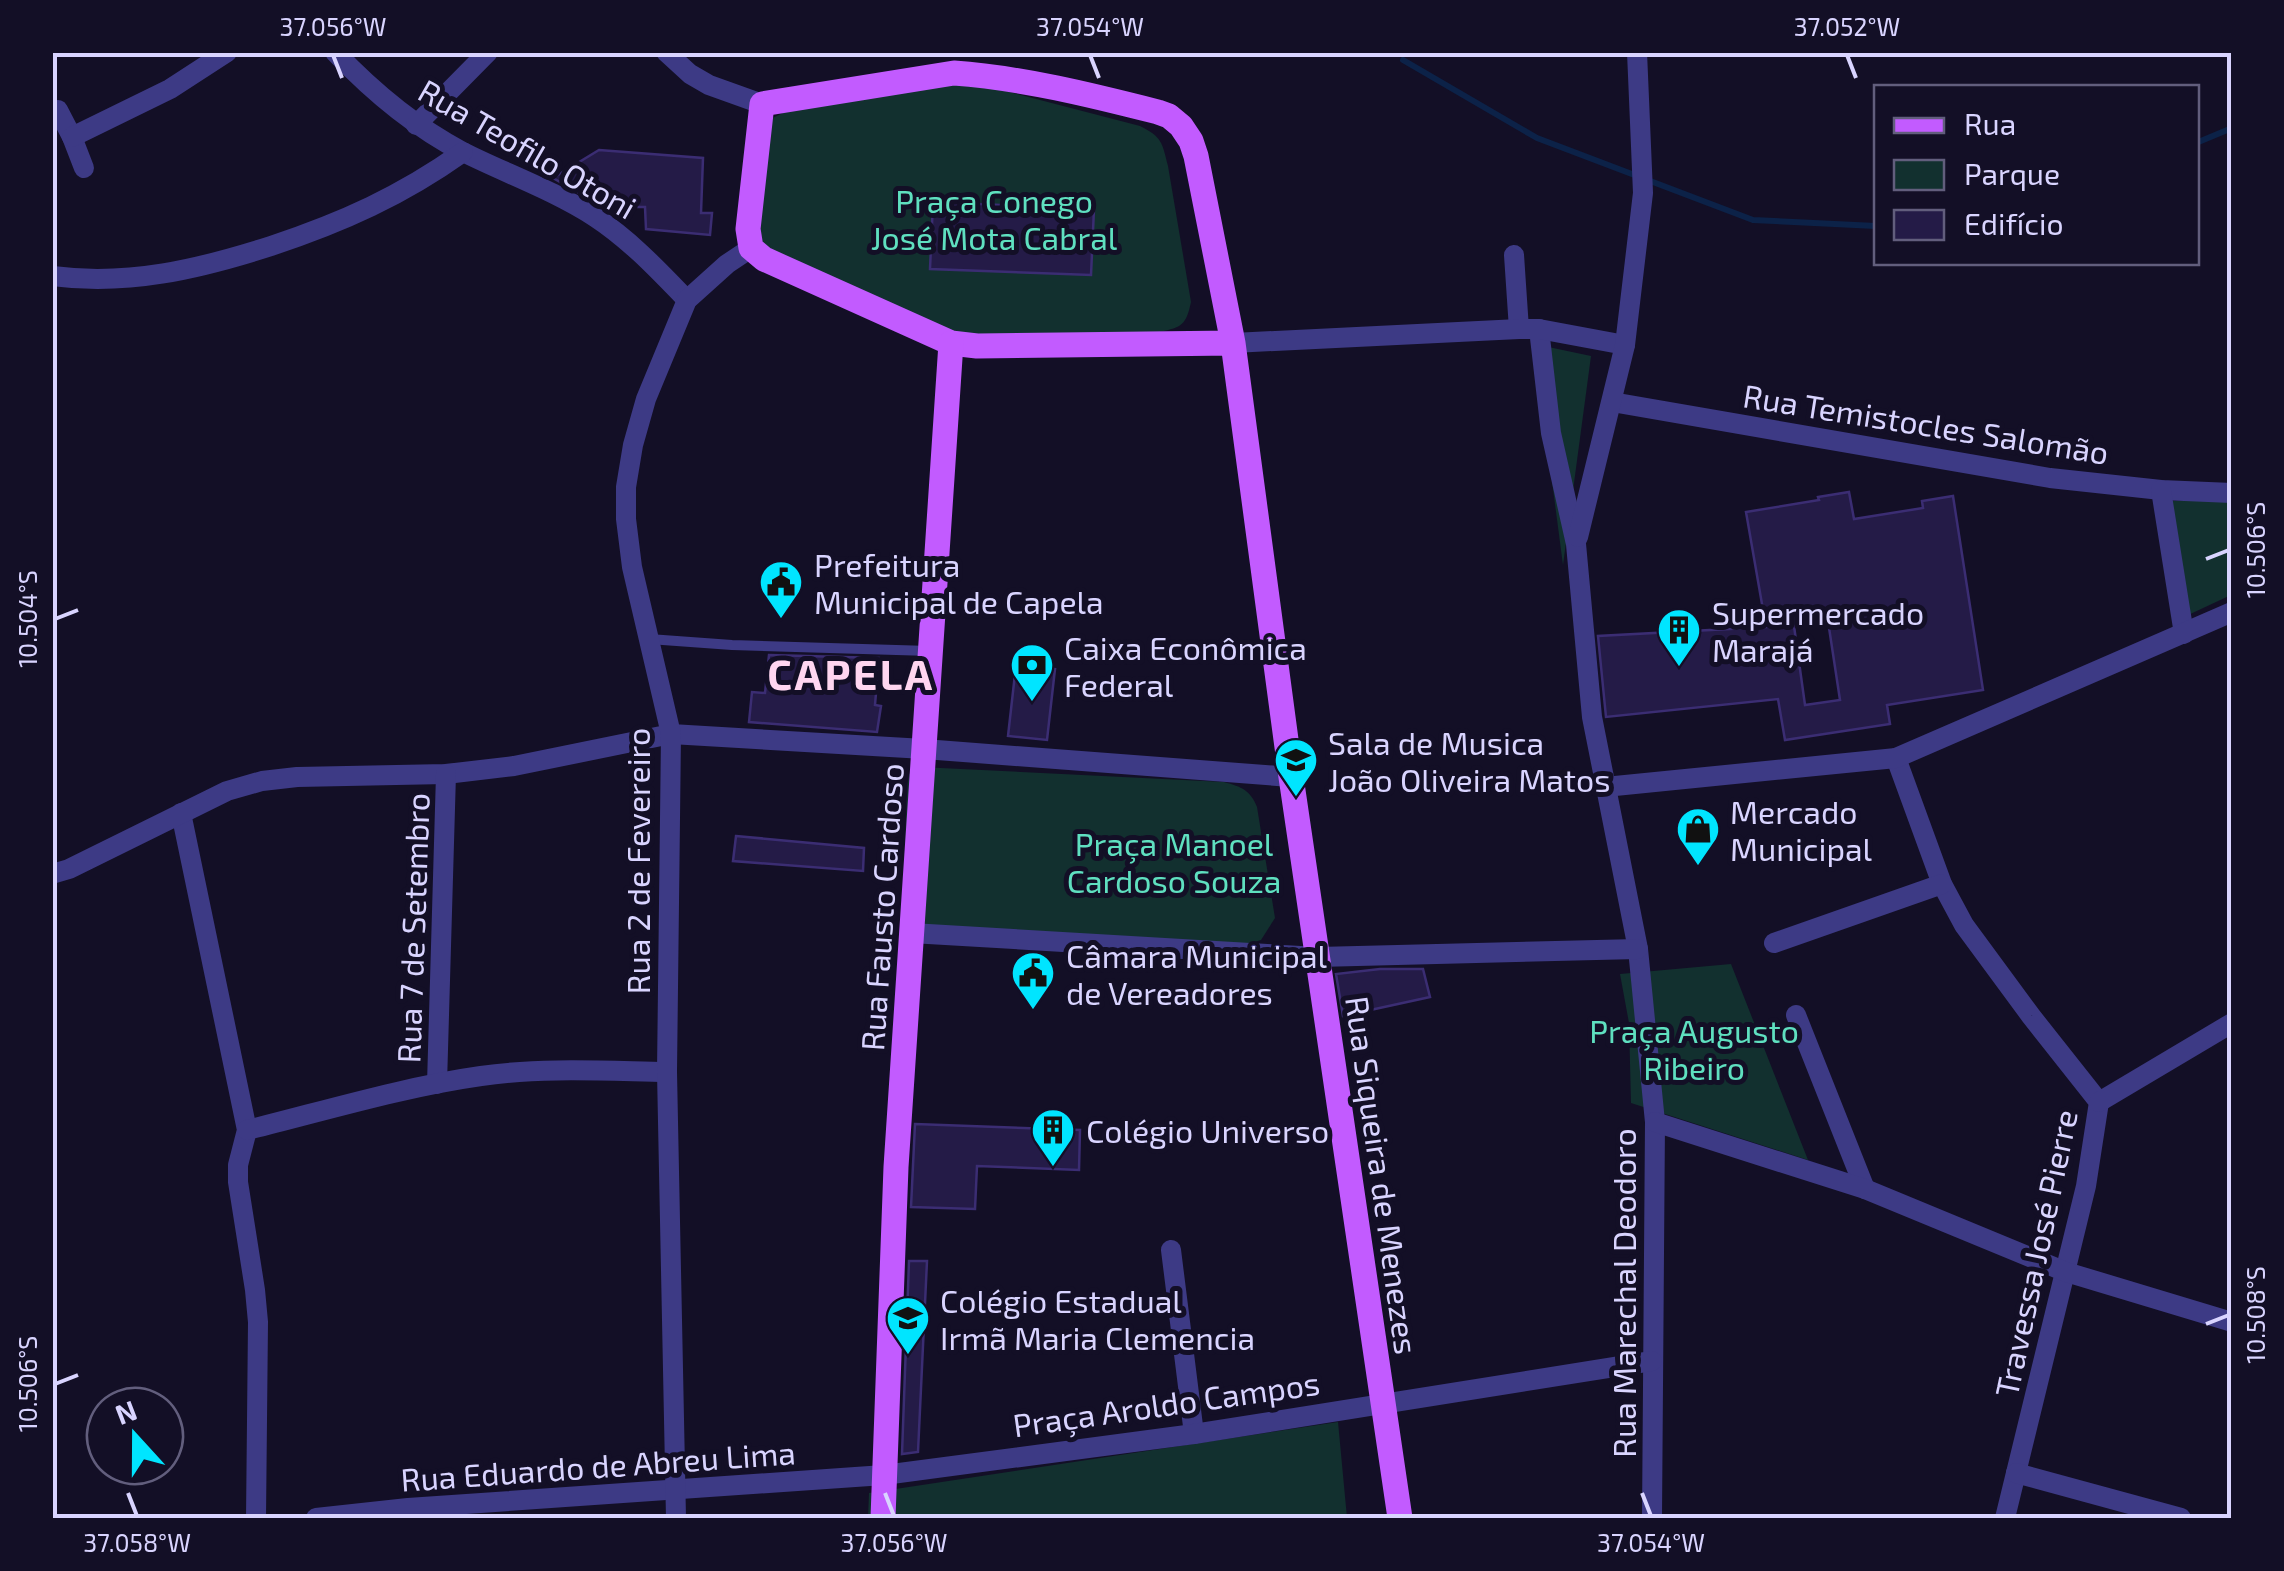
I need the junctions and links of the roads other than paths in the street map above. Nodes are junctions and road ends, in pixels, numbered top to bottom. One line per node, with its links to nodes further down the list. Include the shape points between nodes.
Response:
1 (228, 52): 11 (street, via 170,90)
2 (335, 52): 10 (street, Rua Teofilo Otoni)
3 (488, 52): 10 (street)
4 (666, 52): 8 (street, via 709,85)
5 (1637, 52): 21 (street, via 1642,193)
6 (958, 63): 7 (main road); 8 (main road)
7 (988, 64): 19 (main road, via 1158,112 1181,126 1196,156)
8 (762, 104): 14 (main road)
9 (58, 110): 11 (street)
10 (416, 125): 12 (street, Rua Teofilo Otoni)
11 (72, 137): 13 (street)
12 (463, 152): 16 (street, via 377,205 227,260 178,273); 17 (street, Rua Teofilo Otoni, via 596,218 634,244)
13 (84, 168)
14 (751, 248): 17 (street, Rua 2 de Fevereiro); 20 (main road)
15 (1514, 255): 18 (street)
16 (52, 276)
17 (687, 300): 28 (street, Rua 2 de Fevereiro, via 646,398 626,488 632,567)
18 (1529, 329): 19 (street); 21 (street); 25 (street)
19 (1233, 342): 20 (main road); 34 (main road)
20 (951, 344): 29 (main road, Rua Fausto Cardoso)
21 (1625, 345): 22 (street)
22 (1612, 402): 23 (street, Rua Temistocles Salomão, via 2050,478); 25 (street)
23 (2161, 490): 24 (street, Rua Temistocles Salomão); 27 (street)
24 (2232, 493)
25 (1576, 544): 35 (street, Rua Marechal Deodoro)
26 (2232, 612): 27 (street)
27 (2184, 634): 32 (street)
28 (648, 640): 29 (lane); 30 (street, Rua 2 de Fevereiro)
29 (930, 652): 31 (main road, Rua Fausto Cardoso)
30 (671, 734): 31 (street); 33 (street); 45 (street, Rua 2 de Fevereiro)
31 (924, 749): 34 (street); 39 (main road, Rua Fausto Cardoso)
32 (1896, 758): 35 (street); 38 (street, Travessa José Pierre)
33 (446, 774): 36 (street, via 262,781); 46 (street, Rua 7 de Setembro)
34 (1291, 777): 42 (main road)
35 (1604, 788): 41 (street, Rua Marechal Deodoro)
36 (181, 813): 37 (street); 49 (street)
37 (52, 874)
38 (1942, 884): 40 (street); 47 (street, Travessa José Pierre, via 1964,925)
39 (911, 933): 42 (street); 58 (main road, Rua Fausto Cardoso)
40 (1774, 943)
41 (1638, 949): 42 (street); 48 (street, Rua Marechal Deodoro)
42 (1318, 957): 55 (main road, Rua Siqueira de Menezes)
43 (1796, 1015): 50 (street)
44 (2232, 1023): 47 (street)
45 (668, 1072): 46 (street, via 520,1072); 59 (street, Rua 2 de Fevereiro)
46 (438, 1084): 49 (street)
47 (2100, 1102): 52 (street, Travessa José Pierre)
48 (1655, 1122): 50 (street); 54 (street, Rua Marechal Deodoro)
49 (247, 1130): 60 (street, via 238,1182 258,1322)
50 (1864, 1190): 52 (street)
51 (1171, 1250): 56 (street)
52 (2066, 1272): 53 (street); 57 (street, Travessa José Pierre)
53 (2232, 1322)
54 (1652, 1361): 55 (street, Praça Aroldo Campos); 65 (street, Rua Marechal Deodoro)
55 (1384, 1403): 56 (street, Praça Aroldo Campos); 64 (main road)
56 (1194, 1434): 58 (street, Praça Aroldo Campos)
57 (2016, 1472): 66 (street, Travessa José Pierre); 67 (street)
58 (884, 1475): 59 (street, Rua Eduardo de Abreu Lima); 63 (main road)
59 (675, 1489): 61 (street, Rua Eduardo de Abreu Lima); 62 (street, Rua 2 de Fevereiro)
60 (256, 1518)
61 (316, 1518)
62 (676, 1518)
63 (884, 1518)
64 (1400, 1518)
65 (1652, 1518)
66 (2005, 1518)
67 (2181, 1518)

